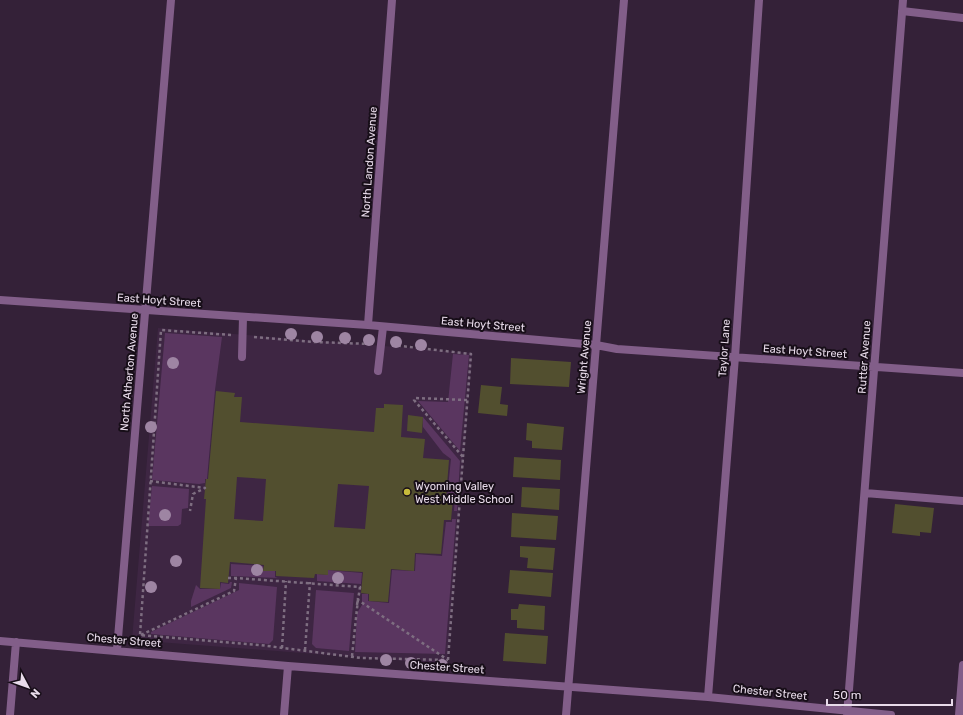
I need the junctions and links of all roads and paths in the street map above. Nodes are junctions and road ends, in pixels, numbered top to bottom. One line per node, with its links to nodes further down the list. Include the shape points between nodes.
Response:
1 (171, 0): 9 (street, North Atherton Avenue)
2 (392, 0): 11 (street, North Landon Avenue)
3 (624, 0): 15 (street, Wright Avenue)
4 (760, 0): 17 (street, Taylor Lane)
5 (903, 0): 6 (street, Rutter Avenue)
6 (902, 11): 7 (street); 18 (street, Rutter Avenue)
7 (963, 18)
8 (0, 300): 9 (street, East Hoyt Street)
9 (146, 311): 10 (street, East Hoyt Street); 38 (street, North Atherton Avenue)
10 (243, 317): 11 (street, East Hoyt Street); 13 (street)
11 (368, 326): 12 (street, East Hoyt Street)
12 (383, 327): 14 (street); 15 (street, East Hoyt Street)
13 (242, 336): 14 (path); 16 (street); 23 (path, via 161,330)
14 (381, 344): 19 (street); 21 (path, via 470,354)
15 (596, 345): 17 (street, East Hoyt Street, via 617,349); 44 (street, Wright Avenue)
16 (242, 357)
17 (735, 357): 18 (street, East Hoyt Street); 45 (street, Taylor Lane)
18 (874, 367): 20 (street, East Hoyt Street); 24 (street, Rutter Avenue)
19 (378, 371)
20 (963, 373)
21 (467, 400): 22 (path); 22 (path, via 414,400)
22 (463, 458): 41 (path)
23 (150, 481): 26 (path, via 205,488 193,494); 34 (path)
24 (865, 493): 25 (street); 46 (street, Rutter Avenue)
25 (963, 501)
26 (190, 511)
27 (228, 578): 28 (path)
28 (236, 578): 29 (path); 34 (path, via 234,591)
29 (286, 580): 30 (path); 37 (path)
30 (310, 582): 31 (path, via 360,587); 39 (path)
31 (359, 593): 32 (path); 33 (path)
32 (358, 600): 33 (path); 41 (path)
33 (357, 604): 40 (path)
34 (140, 635): 37 (path)
35 (0, 641): 36 (street, Chester Street)
36 (16, 642): 38 (street, Chester Street); 47 (street)
37 (282, 648): 39 (path)
38 (117, 650): 43 (street, Chester Street)
39 (305, 650): 40 (path)
40 (352, 656): 41 (path)
41 (448, 660)
42 (963, 665): 51 (street)
43 (288, 666): 44 (street, Chester Street); 48 (street)
44 (568, 687): 45 (street, Chester Street); 49 (street, Wright Avenue)
45 (708, 697): 46 (street, Chester Street)
46 (847, 713): 50 (street, Chester Street)
47 (10, 715)
48 (284, 715)
49 (566, 715)
50 (892, 715)
51 (959, 715)

